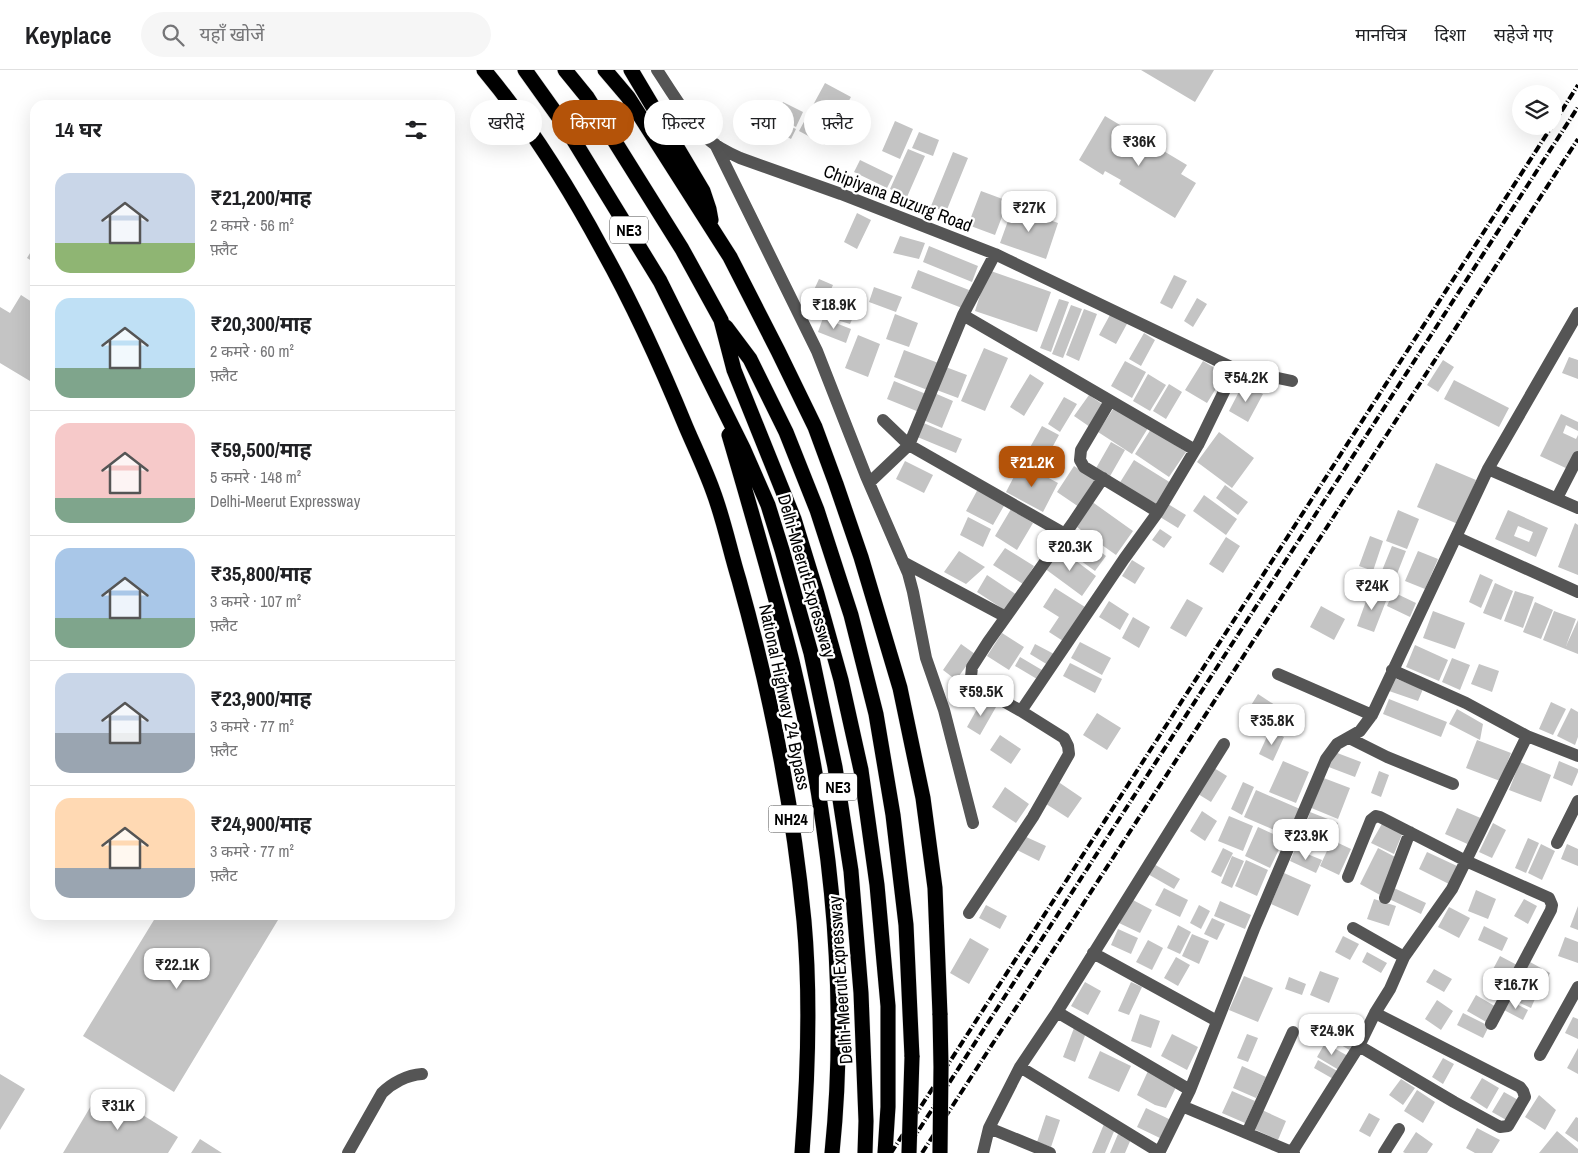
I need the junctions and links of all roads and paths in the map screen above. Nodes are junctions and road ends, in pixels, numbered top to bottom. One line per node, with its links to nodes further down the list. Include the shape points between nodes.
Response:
1 (473, 70): 8 (highway)
2 (484, 70): 8 (highway, National Highway 24 Bypass)
3 (525, 70): 24 (highway, NE3, via 565,126 660,281 718,400)
4 (565, 70): 16 (highway, Delhi-Meerut Expressway / NE3, via 587,97)
5 (605, 70): 12 (highway, via 628,97)
6 (631, 70): 12 (highway, via 703,191)
7 (657, 70): 9 (street, Chipiyana Buzurg Road)
8 (499, 88): 73 (highway, National Highway 24 Bypass / NH24, via 541,146 581,210 624,289 662,368 714,492 766,688 795,851 807,976 807,1082)
9 (678, 100)
10 (715, 145): 27 (street, via 817,350)
11 (717, 145): 13 (street, Chipiyana Buzurg Road, via 740,158)
12 (713, 230): 78 (highway, bridge, via 730,256 814,424 861,557 902,697 923,798 935,888 941,1067)
13 (995, 254): 15 (street); 17 (street, Chipiyana Buzurg Road)
14 (1578, 313): 25 (street)
15 (963, 315): 19 (street); 21 (street)
16 (721, 320): 76 (highway, Delhi-Meerut Expressway / NE3, via 734,370 794,519 841,680 861,770 877,885 888,1006); 77 (highway, bridge, via 750,359 786,432 846,596 876,714 893,815 906,925 912,1057)
17 (1235, 369): 18 (street, Chipiyana Buzurg Road); 22 (street)
18 (1292, 381)
19 (1110, 401): 22 (street); 26 (street, via 1081,450 1080,460 1084,467)
20 (884, 420): 21 (street)
21 (909, 445): 27 (street); 31 (street)
22 (1195, 450): 30 (street)
23 (1578, 457): 28 (street)
24 (745, 468): 74 (highway, via 792,662 827,848 838,973 838,1084); 75 (highway, Delhi-Meerut Expressway / NE3, via 771,514 811,653 835,767 851,871 861,993)
25 (1488, 469): 28 (street); 32 (street)
26 (1103, 478): 30 (street); 31 (street)
27 (870, 483): 33 (street)
28 (1557, 498): 29 (street)
29 (1578, 508)
30 (1158, 512): 38 (street)
31 (1065, 534): 35 (street)
32 (1456, 537): 34 (street); 36 (street)
33 (903, 562): 35 (street); 46 (street, via 913,592 926,658 944,710)
34 (1578, 592)
35 (1006, 617): 38 (street, via 972,667 971,677 977,686)
36 (1392, 670): 39 (street); 40 (street, via 1466,703)
37 (1278, 674): 39 (street)
38 (1021, 711): 52 (street, via 1064,738 1069,754 1033,817)
39 (1372, 715): 41 (street, via 1360,731)
40 (1527, 736): 43 (street); 49 (street)
41 (1349, 738): 44 (street); 59 (street, via 1337,744 1326,759)
42 (1224, 744): 54 (street)
43 (1578, 756)
44 (1452, 784)
45 (1578, 801): 48 (street)
46 (973, 823)
47 (1410, 832): 49 (street); 50 (street, via 1380,817 1374,818); 51 (street)
48 (1557, 843)
49 (1466, 861): 55 (street, via 1452,889); 60 (street, via 1545,895 1552,905)
50 (1348, 877)
51 (1385, 898)
52 (969, 912)
53 (1353, 928): 55 (street)
54 (1093, 954): 57 (street); 59 (street)
55 (1404, 957): 58 (street)
56 (1578, 987): 63 (street)
57 (1057, 1012): 64 (street); 66 (street)
58 (1375, 1013): 62 (street); 62 (street, via 1520,1087 1524,1097 1508,1126 1500,1127)
59 (1217, 1021): 66 (street)
60 (1491, 1024)
61 (1294, 1032): 70 (street)
62 (1359, 1046): 71 (street)
63 (1540, 1055)
64 (1020, 1067): 68 (street); 81 (street)
65 (422, 1074): 72 (street, via 396,1082 382,1093)
66 (1190, 1090): 67 (street)
67 (1182, 1106): 70 (street); 81 (street)
68 (989, 1128): 79 (street); 80 (street)
69 (1399, 1129): 82 (street)
70 (1247, 1133): 71 (street)
71 (1293, 1152)
72 (348, 1153)
73 (802, 1153)
74 (832, 1153)
75 (865, 1153)
76 (885, 1153)
77 (909, 1153)
78 (940, 1153)
79 (983, 1153)
80 (1050, 1153)
81 (1159, 1153)
82 (1384, 1153)

